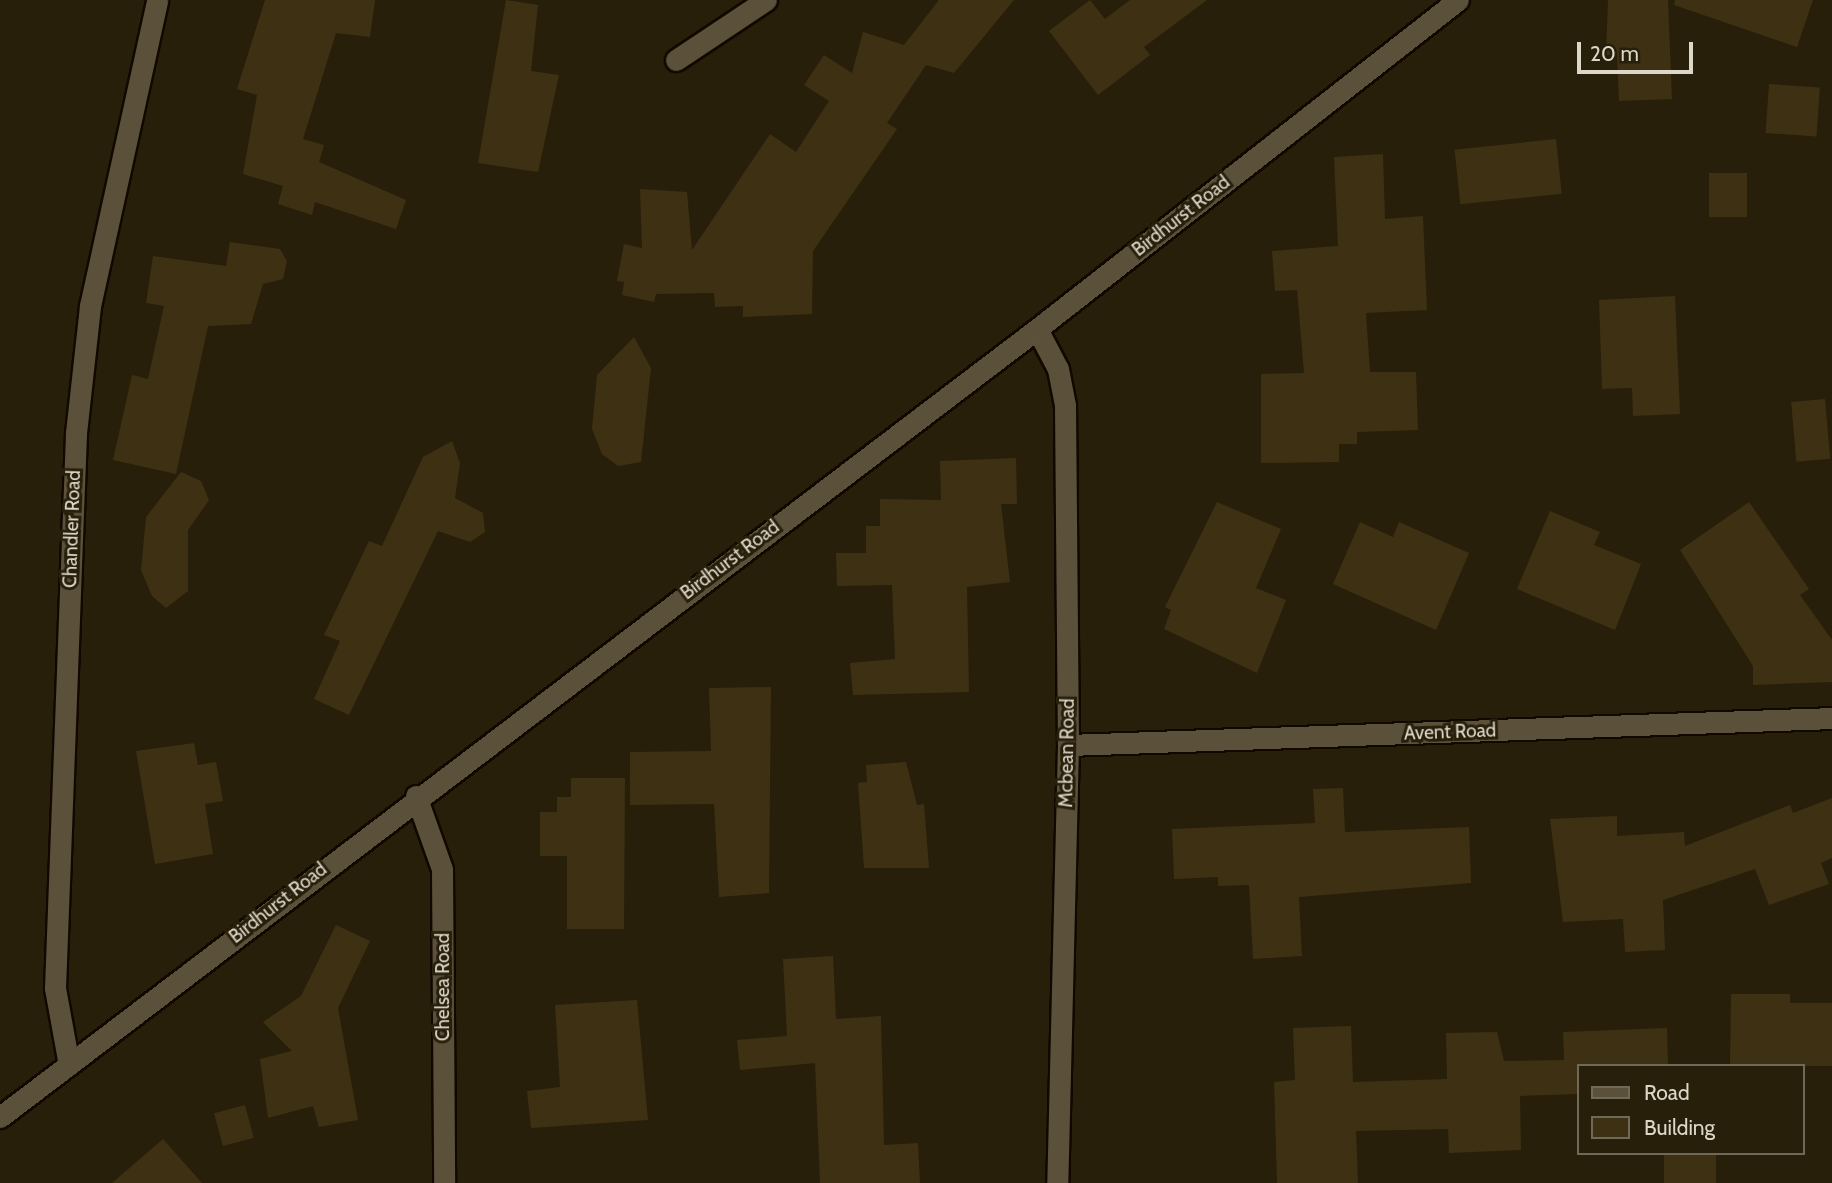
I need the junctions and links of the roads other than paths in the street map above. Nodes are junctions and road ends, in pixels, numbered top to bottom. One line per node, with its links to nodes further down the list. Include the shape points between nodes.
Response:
1 (157, 0): 9 (street, Chandler Road, via 90,306 76,433 55,988)
2 (766, 0): 4 (street)
3 (1458, 0): 5 (street, Birdhurst Road)
4 (677, 60)
5 (1037, 329): 7 (street, Mcbean Road, via 1058,369 1065,405); 8 (street, Birdhurst Road)
6 (1832, 718): 7 (street, Avent Road)
7 (1068, 745): 12 (street, Mcbean Road)
8 (416, 796): 9 (street, Birdhurst Road); 11 (street, Chelsea Road, via 442,869)
9 (69, 1065): 10 (street, Birdhurst Road)
10 (0, 1117)
11 (444, 1183)
12 (1057, 1183)

